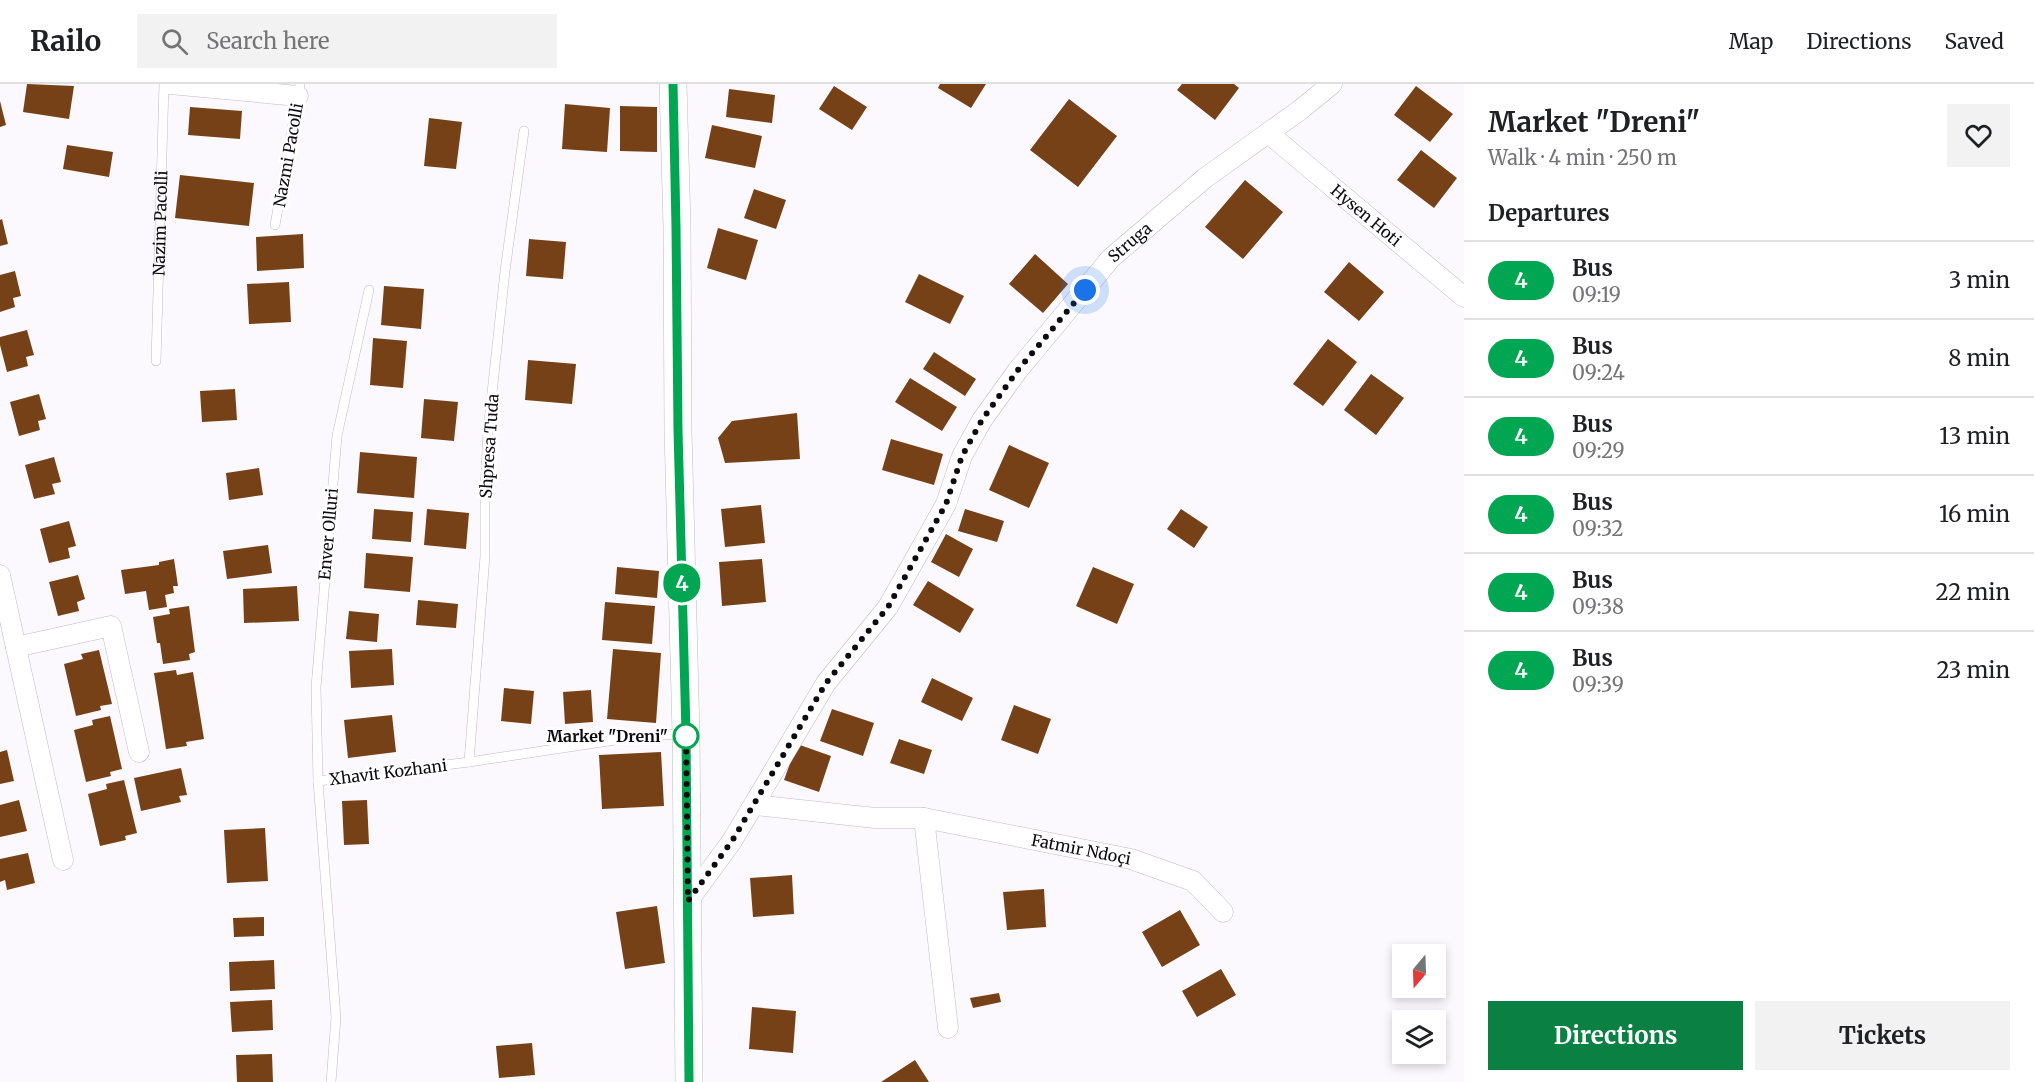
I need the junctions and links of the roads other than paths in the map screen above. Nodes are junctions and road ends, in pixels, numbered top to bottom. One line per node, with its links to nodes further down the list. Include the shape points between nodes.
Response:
1 (164, 84): 11 (lane, Nazim Pacolli)
2 (170, 84): 5 (street)
3 (673, 84): 14 (street)
4 (1332, 84): 7 (street, Struga)
5 (299, 90): 8 (lane, Nazmi Pacolli)
6 (524, 131): 16 (lane, Shpresa Tuda, via 489,431)
7 (1268, 133): 10 (street, Hysen Hoti); 18 (street, Struga, via 1205,178 1112,258 1018,370 962,456 946,504 888,607 826,683)
8 (275, 225)
9 (369, 290): 17 (lane, Enver Olluri, via 337,436 333,472 316,687)
10 (1464, 297)
11 (156, 361)
12 (0, 575): 13 (street)
13 (16, 647): 15 (street, via 111,626); 20 (street)
14 (686, 733): 16 (lane, Xhavit Kozhani); 21 (street)
15 (139, 752)
16 (469, 762): 17 (lane, Xhavit Kozhani)
17 (318, 781): 24 (lane, Xhavit Kozhani, via 336,1018)
18 (754, 805): 19 (street, Fatmir Ndoçi, via 875,818); 21 (street, Struga)
19 (924, 818): 22 (street, Fatmir Ndoçi, via 1131,859 1193,881); 23 (street)
20 (63, 860)
21 (688, 901): 25 (street)
22 (1223, 912)
23 (948, 1028)
24 (331, 1082)
25 (689, 1082)

